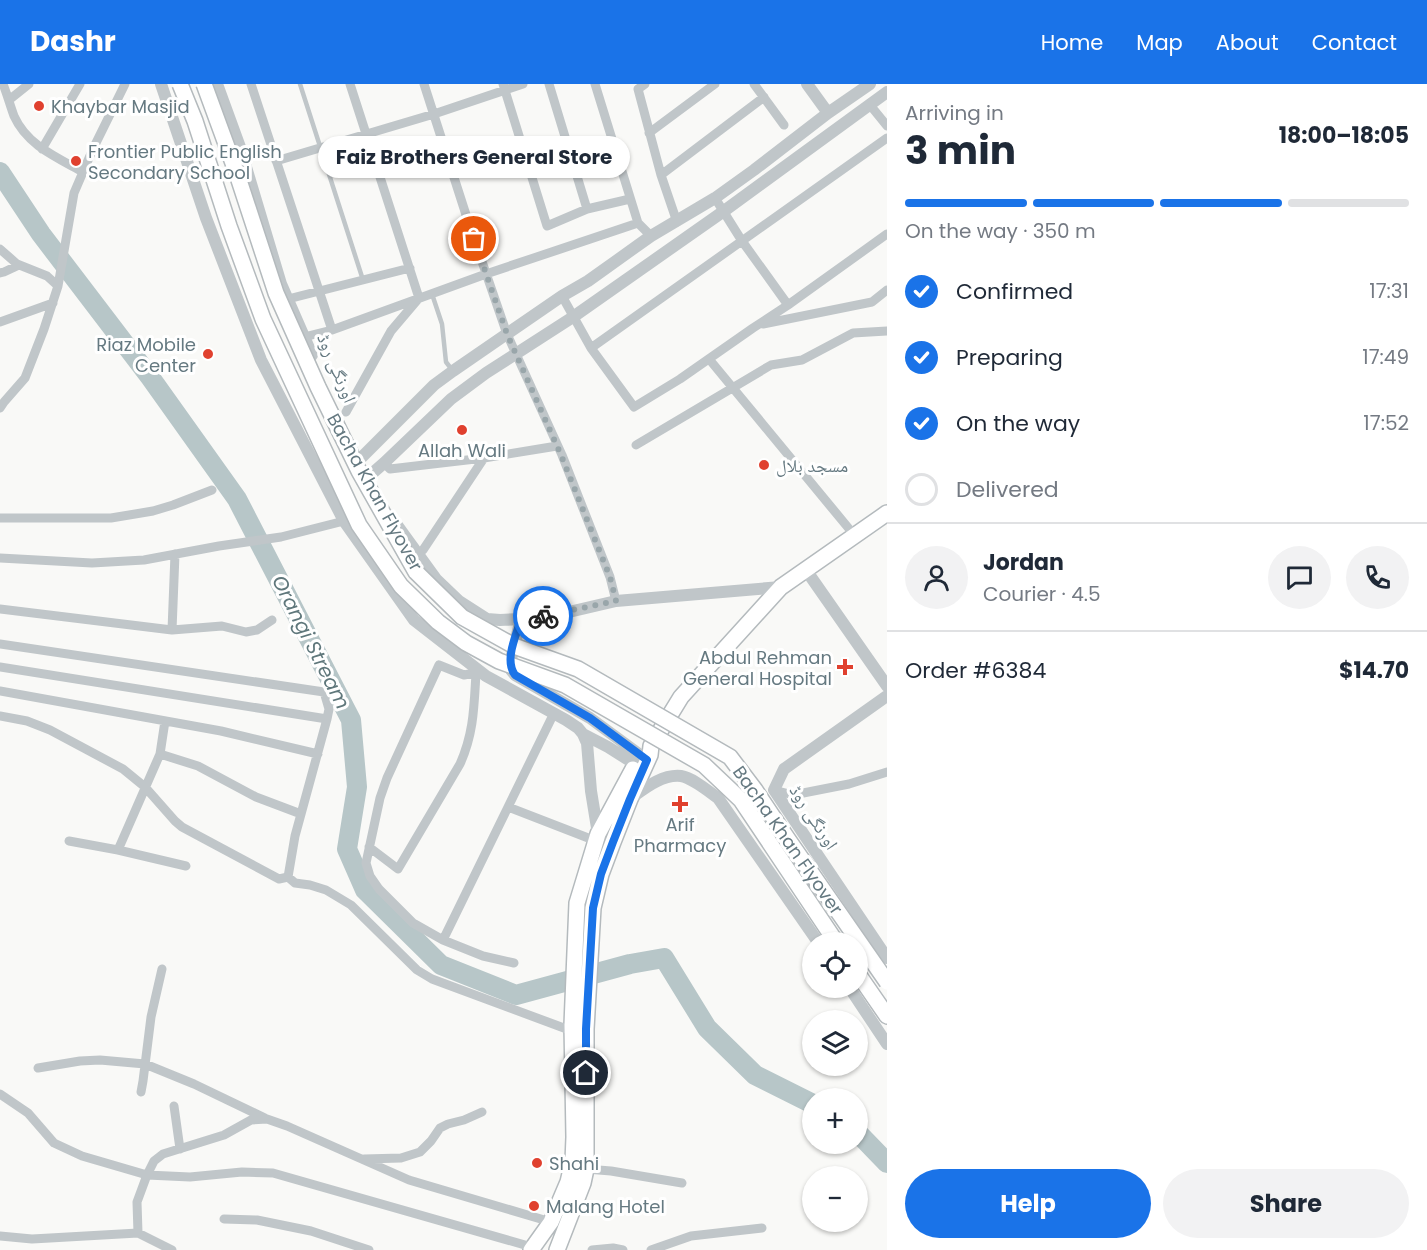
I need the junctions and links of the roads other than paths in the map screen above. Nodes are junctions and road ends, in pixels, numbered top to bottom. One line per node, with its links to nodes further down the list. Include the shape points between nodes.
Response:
1 (3, 84): 24 (street)
2 (29, 84): 24 (street)
3 (80, 84): 34 (street)
4 (125, 84): 36 (street)
5 (161, 84): 85 (street, via 206,218 261,360)
6 (180, 84): 124 (main road, Bacha Khan Flyover, bridge, via 263,319 359,525 401,586 466,643 499,661 565,685 704,765 741,800)
7 (204, 84): 129 (main road, Bacha Khan Flyover, bridge, via 276,293 359,471 416,572 462,617 514,645 578,669 730,757)
8 (217, 84): 59 (street, اورنگی روڈ)
9 (251, 84): 35 (street)
10 (300, 84): 33 (lane)
11 (350, 84): 31 (street)
12 (424, 84): 27 (street)
13 (523, 84): 21 (street)
14 (549, 84): 40 (street)
15 (595, 84): 39 (street)
16 (645, 84): 30 (street, via 638,89)
17 (715, 84): 30 (street)
18 (754, 84): 23 (street)
19 (807, 84): 26 (street)
20 (870, 84): 26 (street)
21 (504, 87): 27 (street); 40 (street, via 547,226)
22 (887, 92): 25 (street)
23 (764, 97): 28 (street); 37 (street)
24 (9, 100): 34 (street, via 24,132)
25 (870, 105): 29 (street); 41 (street)
26 (828, 113): 38 (street)
27 (434, 114): 31 (street); 51 (street)
28 (784, 125)
29 (887, 126)
30 (649, 133): 37 (street)
31 (366, 134): 33 (street); 49 (street)
32 (887, 138): 46 (street)
33 (321, 148): 35 (street); 52 (lane)
34 (42, 149): 36 (street)
35 (276, 161): 55 (street)
36 (83, 172): 53 (street, via 74,193)
37 (661, 175): 42 (street)
38 (715, 198): 41 (street); 42 (street)
39 (630, 199): 40 (street); 43 (street)
40 (587, 209)
41 (723, 212): 46 (street); 62 (street)
42 (677, 222): 45 (street)
43 (638, 223): 45 (street); 51 (street)
44 (887, 234): 61 (street)
45 (651, 236): 57 (street)
46 (742, 241): 61 (street); 69 (street)
47 (0, 249): 48 (street)
48 (20, 265): 50 (street); 53 (street, via 47,276)
49 (410, 268): 52 (street); 58 (street)
50 (0, 273)
51 (486, 274): 56 (street); 67 (street)
52 (363, 280): 55 (street)
53 (58, 286): 60 (street)
54 (887, 290): 64 (street, via 872,302)
55 (319, 291): 59 (street); 65 (street)
56 (432, 294): 58 (street); 72 (lane, via 442,324 446,362)
57 (562, 296): 62 (street); 67 (street)
58 (419, 298): 65 (street); 75 (street, via 391,331)
59 (288, 299): 68 (street, اورنگی روڈ)
60 (53, 303): 63 (street); 74 (street, via 25,378)
61 (788, 305): 64 (street)
62 (573, 317): 69 (street); 70 (street)
63 (0, 322)
64 (758, 325): 71 (street)
65 (332, 330): 68 (street)
66 (887, 331): 73 (street, via 853,333 802,360 771,365)
67 (507, 334): 70 (street); 72 (street)
68 (304, 337): 79 (street, اورنگی روڈ)
69 (591, 348): 71 (street, via 634,407)
70 (516, 354): 76 (street); 80 (street, via 451,399)
71 (709, 359): 73 (street)
72 (453, 371): 79 (street)
73 (733, 387): 77 (street); 86 (street)
74 (0, 408)
75 (346, 412)
76 (557, 446): 78 (street); 92 (street)
77 (636, 446)
78 (484, 459): 80 (street, via 390,469); 87 (street)
79 (359, 460): 81 (street, اورنگی روڈ)
80 (384, 463): 81 (street)
81 (368, 477): 94 (street, اورنگی روڈ, via 385,508 436,579 459,601 487,619)
82 (212, 490): 84 (street, via 153,511 111,518)
83 (887, 513): 86 (main road)
84 (0, 518)
85 (344, 521): 88 (street, via 281,537); 99 (street, via 414,620)
86 (855, 536): 90 (main road)
87 (423, 550)
88 (175, 554): 89 (street, via 92,563); 96 (street)
89 (0, 558)
90 (806, 570): 91 (main road); 100 (street)
91 (781, 587): 92 (street, اورنگی روڈ); 110 (main road, via 681,697)
92 (616, 601): 94 (street, اورنگی روڈ)
93 (0, 609): 96 (street)
94 (521, 619): 110 (street, via 510,663 515,675 590,718)
95 (272, 620): 96 (street, via 246,632 222,626)
96 (172, 630)
97 (0, 644): 105 (street, via 324,692 329,709)
98 (0, 667): 105 (street)
99 (478, 672): 103 (street); 119 (street, via 464,675 439,665 387,778); 119 (street, via 466,750 398,869)
100 (887, 686)
101 (0, 691): 106 (street)
102 (887, 696): 113 (street, اورنگی روڈ, via 784,769)
103 (554, 712): 107 (street); 115 (street)
104 (0, 716): 112 (street, via 50,730 123,769)
105 (327, 719): 109 (street)
106 (165, 721): 108 (street); 109 (street)
107 (583, 734): 110 (street); 117 (street)
108 (160, 754): 112 (street); 116 (street, via 198,766 256,797)
109 (318, 754): 116 (street)
110 (643, 759): 114 (main road); 117 (main road)
111 (887, 772): 113 (street, via 793,795)
112 (146, 787): 120 (street); 122 (street, via 182,827 279,879)
113 (774, 790): 126 (street, اورنگی روڈ)
114 (630, 799): 123 (street, via 667,777 682,776 702,786 718,798); 133 (main road, via 601,874 593,908)
115 (508, 807): 117 (street); 125 (street)
116 (301, 814): 122 (street)
117 (597, 838): 133 (main road, via 577,903)
118 (69, 841): 120 (street)
119 (369, 847): 125 (street, via 366,863 379,889 413,923)
120 (118, 850): 121 (street)
121 (186, 866)
122 (288, 877): 133 (street, via 294,883 326,890 351,905 417,970 432,979)
123 (811, 932)
124 (829, 932)
125 (443, 940): 127 (street)
126 (887, 958)
127 (514, 963)
128 (162, 969): 135 (street)
129 (887, 982)
130 (868, 988): 132 (main road)
131 (856, 998): 134 (street)
132 (887, 1016)
133 (577, 1028): 144 (main road); 148 (main road, via 573,1161)
134 (887, 1044)
135 (145, 1064): 136 (street, via 100,1060); 137 (street); 141 (street)
136 (38, 1068)
137 (141, 1092)
138 (0, 1094): 145 (street, via 28,1113 54,1143 82,1156)
139 (174, 1106): 142 (street)
140 (482, 1112): 143 (street, via 440,1128 420,1152 411,1156)
141 (267, 1119): 142 (street, via 251,1120 224,1136); 143 (street)
142 (180, 1149): 145 (street, via 154,1161)
143 (361, 1159): 148 (street, via 409,1180)
144 (586, 1169): 146 (street); 157 (main road)
145 (147, 1175): 150 (street, via 136,1202); 153 (street, via 273,1173)
146 (682, 1183)
147 (224, 1219): 156 (street, via 256,1220 311,1231)
148 (551, 1222): 153 (main road)
149 (762, 1228): 160 (street, via 691,1236)
150 (138, 1233): 152 (street); 155 (street)
151 (0, 1236): 152 (street)
152 (50, 1238): 154 (street)
153 (531, 1249)
154 (50, 1250)
155 (172, 1250)
156 (369, 1250)
157 (557, 1250)
158 (592, 1250): 159 (street)
159 (623, 1250)
160 (654, 1250)

